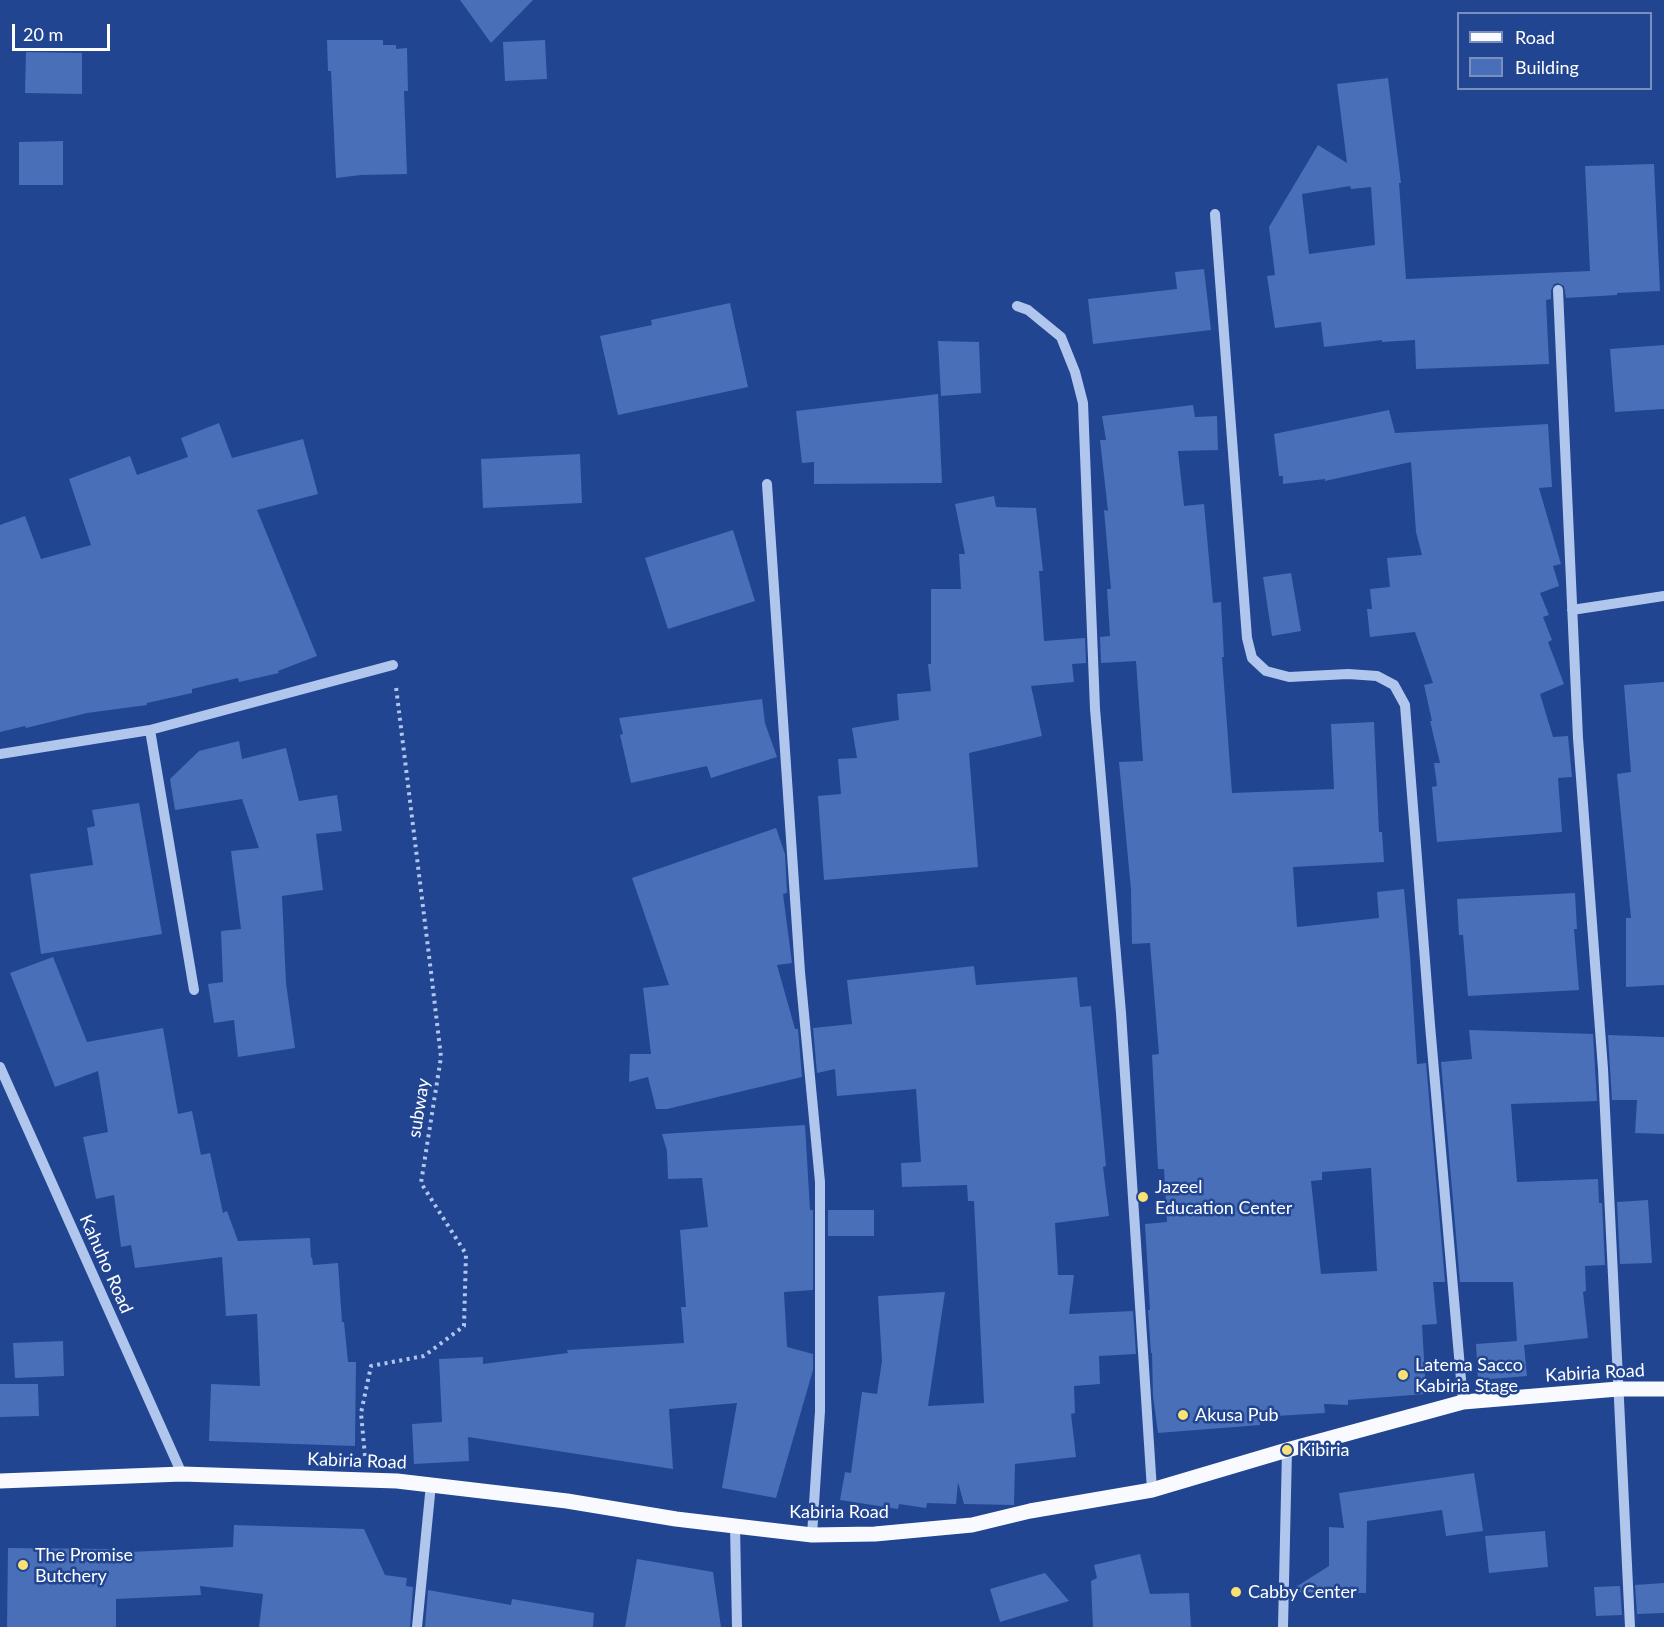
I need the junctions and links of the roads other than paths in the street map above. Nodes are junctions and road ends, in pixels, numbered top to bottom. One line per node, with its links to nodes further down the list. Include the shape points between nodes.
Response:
1 (1215, 214): 14 (street, via 1247,638 1252,658 1266,671 1289,676 1377,676 1395,685 1405,705)
2 (1558, 290): 6 (street)
3 (1017, 306): 19 (street, via 1028,310 1061,337 1083,403 1095,709 1121,1013)
4 (767, 484): 21 (street, via 800,972 820,1182 820,1411)
5 (1664, 596): 6 (street)
6 (1572, 610): 12 (street, via 1603,1070)
7 (393, 665): 8 (street)
8 (150, 730): 9 (street); 10 (street)
9 (0, 754)
10 (194, 990)
11 (0, 1067): 16 (street, Kahuho Road)
12 (1618, 1389): 13 (main road, Kabiria Road); 14 (main road, Kabiria Road); 25 (street)
13 (1664, 1389)
14 (1463, 1402): 15 (main road, Kabiria Road)
15 (1287, 1450): 19 (main road, Kabiria Road); 24 (street)
16 (182, 1474): 17 (main road, Kabiria Road); 18 (main road, Kabiria Road)
17 (0, 1481)
18 (431, 1484): 20 (main road, Kabiria Road); 22 (street)
19 (1152, 1490): 21 (main road, Kabiria Road, via 972,1525)
20 (735, 1526): 21 (main road, Kabiria Road); 23 (street)
21 (812, 1535)
22 (417, 1627)
23 (737, 1627)
24 (1283, 1627)
25 (1630, 1627)

